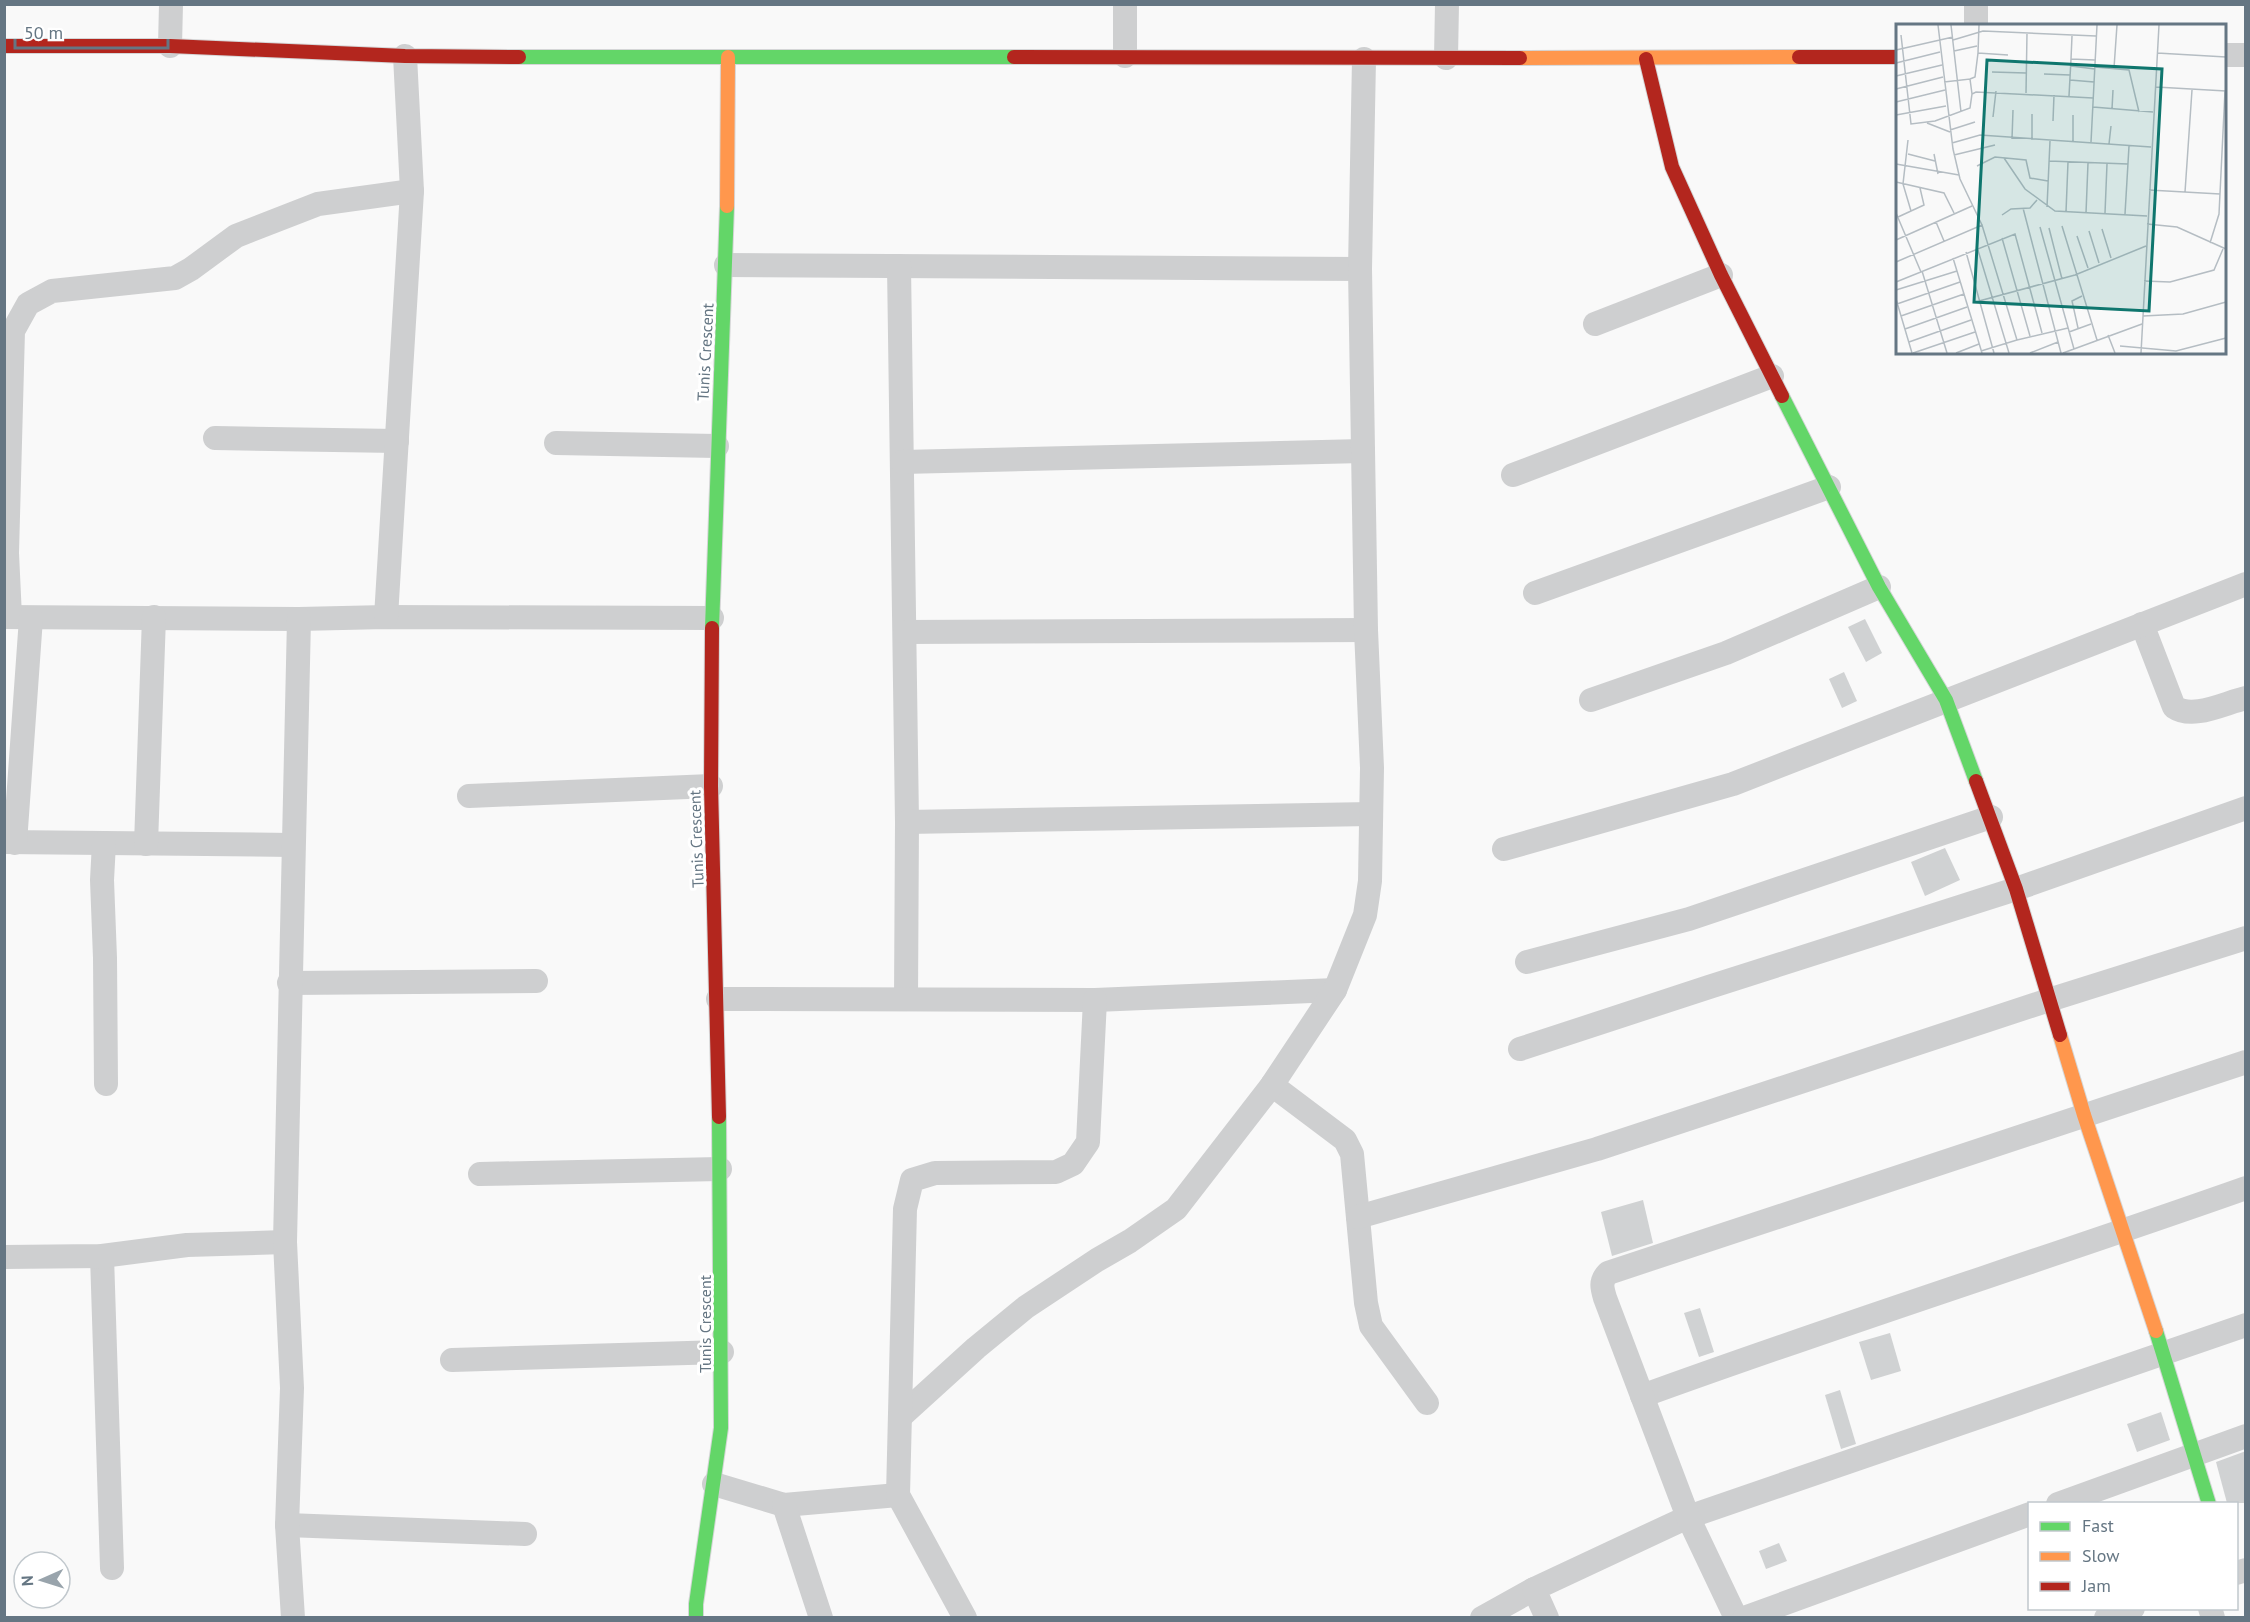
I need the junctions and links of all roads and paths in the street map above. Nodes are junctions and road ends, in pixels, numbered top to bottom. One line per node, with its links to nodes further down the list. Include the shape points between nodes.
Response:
1 (171, 4): 7 (street)
2 (1125, 4): 11 (street)
3 (1446, 4): 14 (street)
4 (1976, 4): 5 (street)
5 (1976, 24)
6 (4, 46): 7 (street)
7 (170, 46): 10 (street)
8 (2226, 55): 9 (street)
9 (2246, 55)
10 (405, 56): 12 (street); 17 (street)
11 (1125, 56): 12 (street); 15 (street)
12 (728, 57): 18 (street, Tunis Crescent)
13 (1896, 57): 16 (street)
14 (1446, 58): 15 (street); 16 (street)
15 (1364, 59): 20 (street)
16 (1646, 59): 21 (street, via 1672,167)
17 (412, 191): 25 (street, via 318,204 236,237 175,278 52,291 28,304 13,331); 26 (street)
18 (726, 265): 19 (street); 28 (street, Tunis Crescent)
19 (899, 266): 20 (street); 30 (street)
20 (1360, 269): 29 (street)
21 (1721, 275): 22 (street); 23 (street)
22 (1595, 324)
23 (1772, 376): 31 (street); 32 (street)
24 (215, 438): 26 (street)
25 (7, 439): 36 (street, via 7,553)
26 (397, 441): 38 (street)
27 (556, 443): 28 (street)
28 (717, 446): 39 (street, Tunis Crescent)
29 (1363, 451): 30 (street); 42 (street)
30 (902, 462): 43 (street)
31 (1513, 475)
32 (1829, 487): 34 (street); 35 (street)
33 (2246, 584): 41 (street)
34 (1879, 587): 45 (street, via 1726,653); 46 (street)
35 (1534, 593)
36 (15, 617): 37 (street); 53 (street)
37 (154, 617): 40 (street); 55 (street)
38 (386, 617): 39 (street); 40 (street)
39 (712, 618): 47 (street, Tunis Crescent)
40 (299, 619): 56 (street)
41 (2142, 624): 44 (street, via 2174,706 2181,711 2191,713); 46 (street)
42 (1366, 630): 43 (street); 50 (street)
43 (904, 632): 52 (street)
44 (2246, 698)
45 (1591, 700)
46 (1946, 700): 51 (street); 57 (street, via 1733,784)
47 (711, 786): 48 (street); 65 (street, Tunis Crescent)
48 (470, 796)
49 (2246, 808): 58 (street)
50 (1371, 814): 52 (street); 63 (street, via 1365,915)
51 (1990, 817): 58 (street); 60 (street, via 1689,919)
52 (907, 822): 64 (street)
53 (10, 842): 54 (street)
54 (104, 843): 55 (street); 70 (street)
55 (146, 843): 56 (street)
56 (293, 845): 62 (street)
57 (1504, 849)
58 (2016, 889): 67 (street); 68 (street)
59 (2246, 938): 67 (street)
60 (1527, 962)
61 (536, 981): 62 (street)
62 (290, 983): 78 (street)
63 (1335, 990): 66 (street); 71 (street)
64 (906, 998): 65 (street); 66 (street)
65 (718, 999): 73 (street, Tunis Crescent)
66 (1095, 1000): 87 (street, via 1088,1142 1073,1164 1056,1172 934,1173 912,1180 904,1209)
67 (2049, 1000): 72 (street); 76 (street, via 1597,1149)
68 (1521, 1049)
69 (2246, 1062): 72 (street)
70 (106, 1084)
71 (1272, 1085): 76 (street, via 1345,1140 1352,1154); 87 (street, via 1176,1209 1026,1307)
72 (2084, 1115): 77 (street); 85 (street, via 1608,1273 1602,1286 1605,1298)
73 (720, 1169): 74 (street); 82 (street, Tunis Crescent)
74 (480, 1174)
75 (2246, 1188): 77 (street)
76 (1358, 1217): 86 (street, via 1371,1326)
77 (2123, 1232): 83 (street); 85 (street, via 1782,1345)
78 (285, 1242): 80 (street, via 187,1245); 97 (street, via 292,1388)
79 (4, 1257): 80 (street)
80 (102, 1257): 99 (street)
81 (2246, 1325): 83 (street)
82 (722, 1352): 84 (street); 90 (street, Tunis Crescent, via 721,1428)
83 (2163, 1354): 89 (street); 96 (street)
84 (452, 1360)
85 (1642, 1396): 96 (street)
86 (1427, 1403)
87 (900, 1417): 91 (street)
88 (2246, 1436): 89 (street)
89 (2192, 1455): 92 (street); 93 (street)
90 (714, 1484): 94 (street); 103 (street, Tunis Crescent)
91 (897, 1495): 94 (street); 105 (street)
92 (2061, 1502)
93 (2209, 1502)
94 (784, 1505): 104 (street)
95 (2028, 1515): 109 (street)
96 (1688, 1517): 100 (street); 108 (street)
97 (287, 1525): 98 (street); 102 (street)
98 (525, 1534)
99 (112, 1568)
100 (1534, 1588): 106 (street); 107 (street)
101 (2127, 1610): 110 (street)
102 (293, 1617)
103 (696, 1617)
104 (821, 1617)
105 (965, 1617)
106 (1482, 1617)
107 (1547, 1617)
108 (1736, 1617)
109 (1744, 1617)
110 (2106, 1617)

